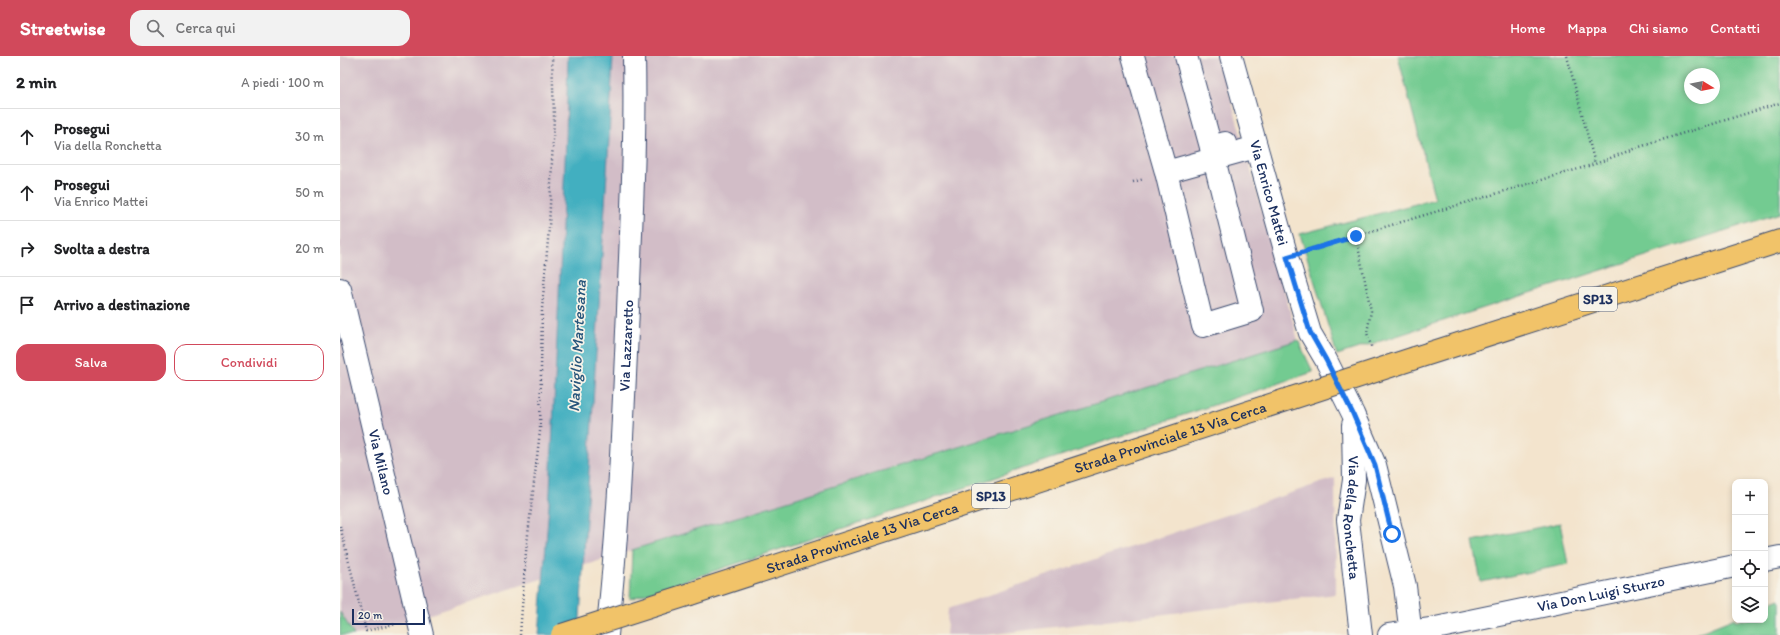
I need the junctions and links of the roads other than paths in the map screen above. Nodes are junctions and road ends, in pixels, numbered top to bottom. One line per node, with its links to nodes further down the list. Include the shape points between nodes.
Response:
1 (634, 56): 18 (street, Via Lazzaretto, via 633,164 625,372)
2 (1133, 56): 7 (street)
3 (1186, 56): 6 (street)
4 (1231, 56): 5 (street, Via Enrico Mattei)
5 (1254, 141): 6 (street); 10 (street, Via Enrico Mattei, via 1310,332)
6 (1213, 153): 7 (street); 7 (street, via 1253,310 1251,312 1203,326)
7 (1166, 172)
8 (1780, 241): 17 (main road, Strada Provinciale 13 Via Cerca / SP13, bridge)
9 (340, 289): 16 (street, Via Milano)
10 (1353, 414): 15 (street, Via della Ronchetta, via 1382,486 1405,586); 19 (street, Via della Ronchetta, via 1354,480 1348,520)
11 (1780, 557): 12 (street)
12 (1768, 559)
13 (1732, 567): 14 (street, Via Don Luigi Sturzo)
14 (1466, 622): 15 (street, Via Don Luigi Sturzo); 21 (street, Via Don Luigi Sturzo)
15 (1411, 633): 20 (street, Via Don Luigi Sturzo)
16 (422, 635)
17 (562, 635)
18 (607, 635)
19 (1361, 635)
20 (1389, 635)
21 (1449, 635)

